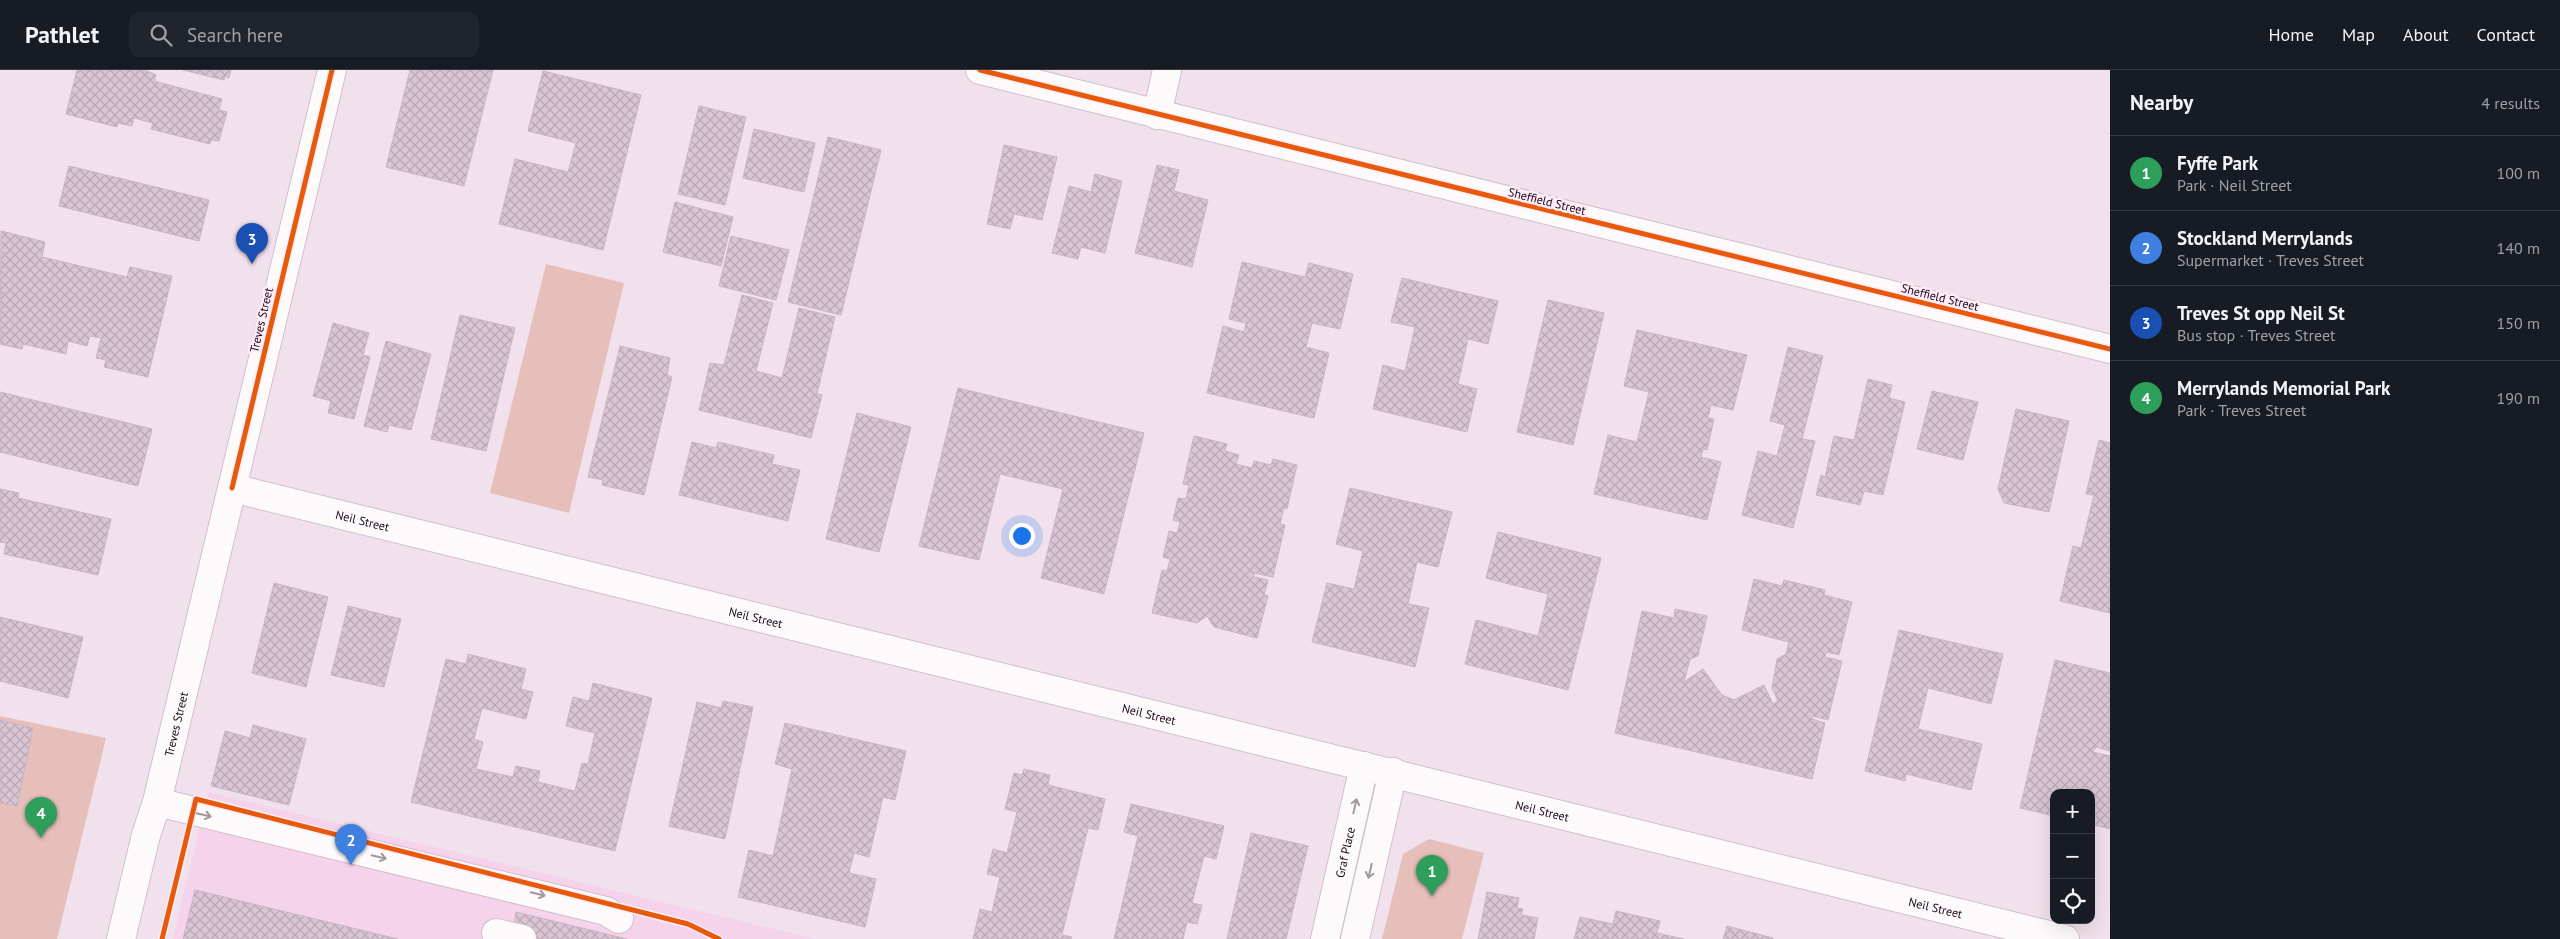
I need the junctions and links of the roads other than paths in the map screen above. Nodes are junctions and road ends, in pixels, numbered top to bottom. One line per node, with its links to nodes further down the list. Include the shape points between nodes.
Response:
1 (332, 70): 6 (main road, Treves Street)
2 (980, 70): 4 (main road, Sheffield Street)
3 (1168, 70): 4 (main road)
4 (1157, 115): 5 (main road, Sheffield Street)
5 (2110, 349)
6 (232, 488): 7 (main road, Neil Street); 9 (main road, Treves Street)
7 (1364, 766): 8 (main road, Neil Street); 14 (main road, Graf Place, one-way to 7)
8 (1393, 772): 15 (main road, one-way to 15); 16 (main road, Neil Street)
9 (157, 802): 10 (main road, one-way to 10, via 606,911); 12 (main road, Treves Street)
10 (619, 919)
11 (496, 933): 13 (main road)
12 (121, 939)
13 (522, 939)
14 (1325, 939)
15 (1355, 939)
16 (2065, 939)

